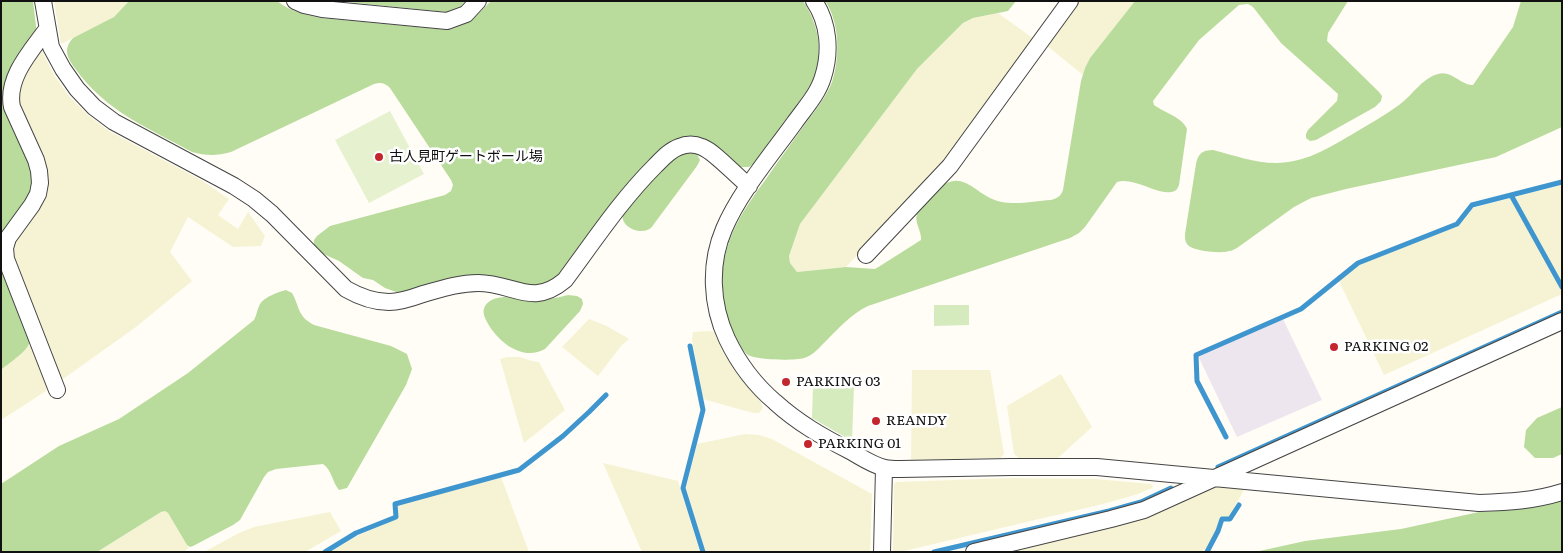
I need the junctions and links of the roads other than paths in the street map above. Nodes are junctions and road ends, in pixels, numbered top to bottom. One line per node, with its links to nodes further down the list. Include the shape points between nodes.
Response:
1 (43, 1): 6 (street)
2 (295, 1): 3 (street, via 322,9 448,21 466,14)
3 (478, 1)
4 (814, 1): 7 (street, via 827,31 828,56 823,79)
5 (1070, 1): 8 (street, via 950,166)
6 (47, 29): 7 (street, via 51,47 63,69 94,107 114,122 254,199 346,289 376,302 408,299 468,283 502,286 530,294 555,288 565,280 634,188 668,153 679,147 691,144 703,147); 10 (street, via 25,58 11,89 12,107 36,160 40,183 38,194 8,238 5,248)
7 (749, 186): 11 (street, via 723,229 717,252 714,298 719,323 731,348 767,396 790,416 823,437)
8 (866, 255)
9 (1562, 321): 12 (street)
10 (57, 390)
11 (884, 468): 12 (street, via 1097,467); 14 (street)
12 (1215, 478): 13 (street, via 1479,503 1513,502); 15 (street, via 1144,510)
13 (1562, 492)
14 (882, 552)
15 (974, 552)

